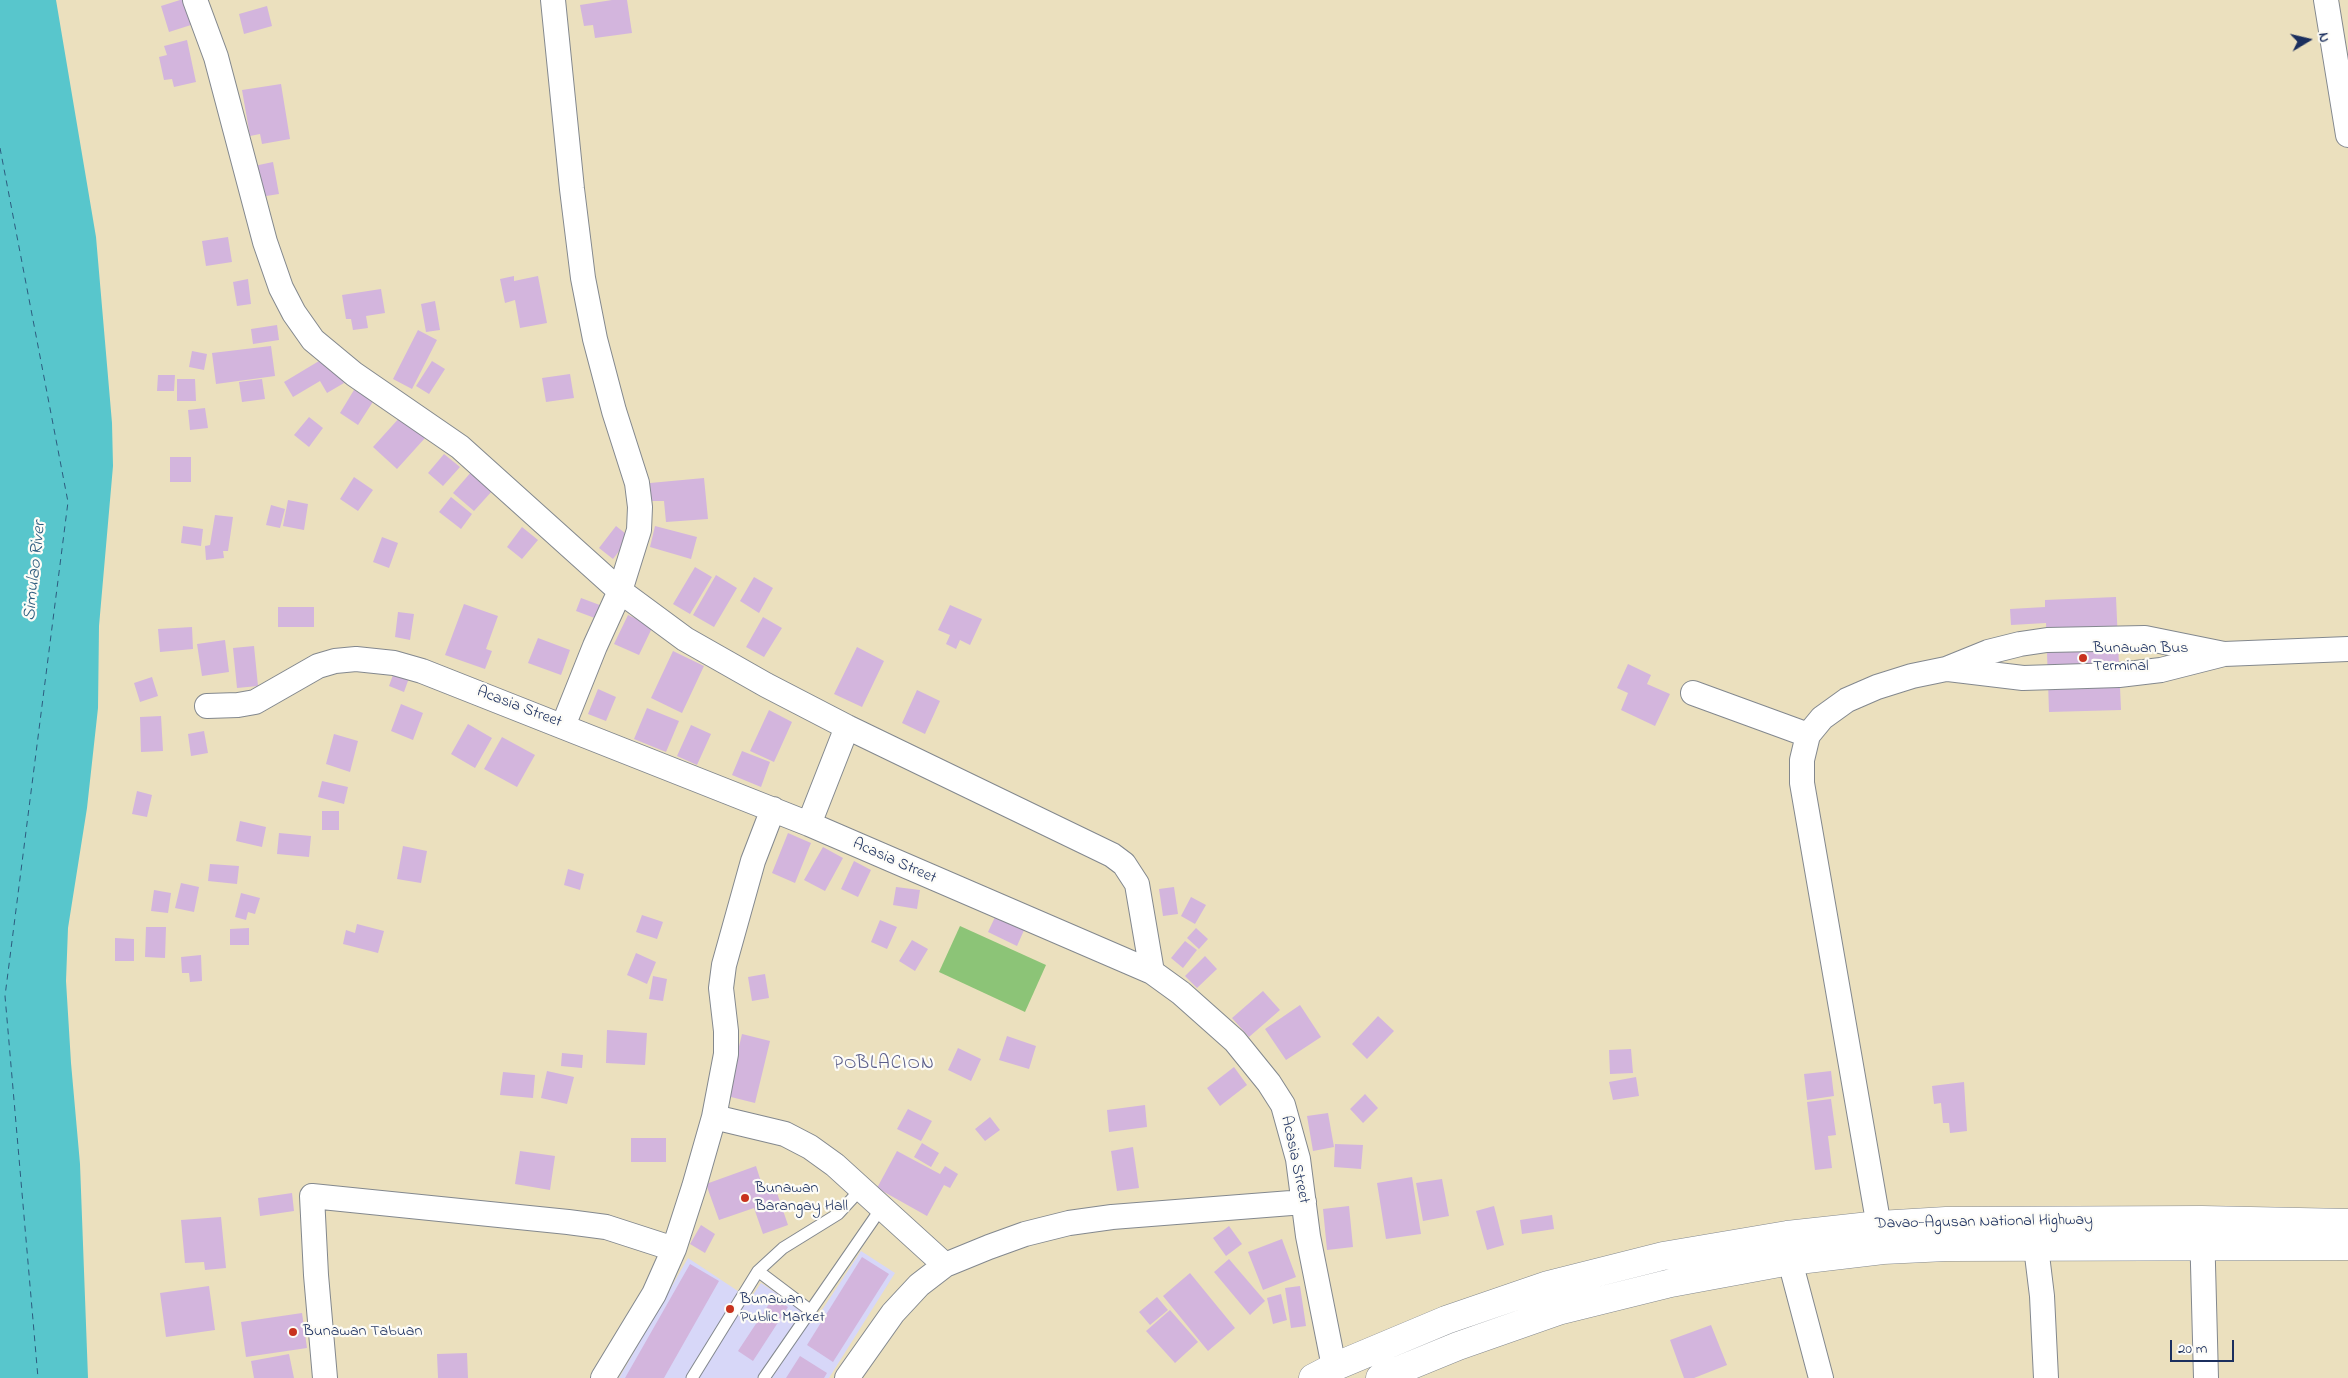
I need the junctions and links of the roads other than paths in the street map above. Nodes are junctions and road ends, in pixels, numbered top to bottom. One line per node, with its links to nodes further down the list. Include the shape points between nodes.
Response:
1 (195, 0): 5 (street, via 216,57 281,288 313,340 354,374 460,447)
2 (553, 0): 5 (street, via 583,278 614,412 637,483 640,507 639,530)
3 (2326, 0): 4 (street)
4 (2348, 135)
5 (620, 591): 11 (street); 12 (street, via 686,639 766,686)
6 (2348, 649): 7 (street)
7 (2224, 654): 8 (street, via 2161,670 2119,675 2023,678); 8 (street, via 2145,638 2047,640 1988,652)
8 (1946, 669): 13 (street, via 1886,684 1848,700 1822,718)
9 (1693, 693): 13 (street)
10 (207, 706): 11 (street, Acasia Street, via 256,702 318,666 356,659 422,670)
11 (563, 726): 14 (street, Acasia Street)
12 (846, 727): 15 (street); 16 (street, via 1112,855 1124,864 1137,884)
13 (1808, 735): 23 (street, via 1802,760 1802,783)
14 (773, 809): 15 (street, Acasia Street); 17 (street, via 753,861 721,988 726,1054)
15 (809, 824): 16 (street, Acasia Street)
16 (1152, 972): 19 (street, Acasia Street, via 1207,1015 1269,1083 1283,1105 1291,1129)
17 (714, 1117): 18 (street, via 785,1134 816,1151); 26 (street)
18 (861, 1189): 20 (street); 29 (lane, via 838,1214 783,1248)
19 (1304, 1202): 28 (street, via 1069,1223 1025,1234); 31 (street, Acasia Street, via 1315,1271)
20 (882, 1207): 28 (street); 30 (lane)
21 (2348, 1223): 22 (highway, Davao-Agusan National Highway)
22 (2202, 1233): 23 (highway, Davao-Agusan National Highway, via 1946,1221); 24 (highway, Davao-Agusan National Highway); 25 (highway, Davao-Agusan National Highway); 40 (street)
23 (1881, 1237): 25 (highway, Davao-Agusan National Highway, via 1946,1247); 27 (highway, Davao-Agusan National Highway); 31 (highway, Davao-Agusan National Highway, via 1787,1235 1663,1256 1548,1284 1446,1320)
24 (2348, 1246)
25 (2036, 1247): 39 (street)
26 (674, 1250): 32 (street, via 606,1227 312,1196); 33 (street, via 654,1294)
27 (1790, 1262): 37 (highway, Davao-Agusan National Highway, via 1670,1283 1558,1311); 38 (street)
28 (945, 1265): 36 (street, via 919,1285 893,1312)
29 (758, 1271): 30 (lane); 34 (lane)
30 (811, 1311): 35 (lane)
31 (1324, 1372)
32 (324, 1378)
33 (603, 1378)
34 (692, 1378)
35 (764, 1378)
36 (847, 1378)
37 (1380, 1378)
38 (1821, 1378)
39 (2046, 1378)
40 (2206, 1378)

